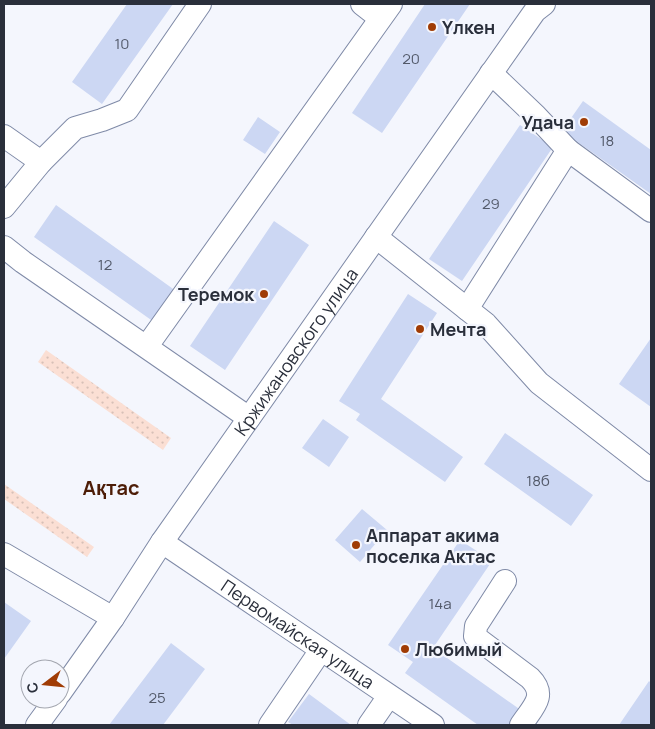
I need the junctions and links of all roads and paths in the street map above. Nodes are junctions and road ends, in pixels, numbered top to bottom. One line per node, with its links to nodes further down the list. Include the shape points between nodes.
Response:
1 (200, 4): 8 (street, via 127,110 75,128)
2 (362, 4): 4 (street)
3 (534, 6): 5 (street, Кржижановского улица)
4 (385, 11): 14 (street)
5 (491, 73): 7 (street); 11 (street, Кржижановского улица)
6 (4, 136): 8 (street)
7 (568, 150): 10 (street); 13 (street)
8 (41, 162): 9 (street)
9 (4, 207)
10 (651, 212)
11 (376, 237): 13 (street); 15 (street, Кржижановского улица)
12 (4, 247): 14 (street)
13 (467, 309): 16 (street, via 486,324 539,383)
14 (147, 346): 15 (street)
15 (249, 418): 17 (street, Кржижановского улица)
16 (651, 470)
17 (162, 542): 20 (street, Кржижановского улица); 21 (street, Первомайская улица)
18 (4, 555): 20 (street)
19 (505, 581): 29 (street, via 474,632 478,639 538,686 536,703)
20 (113, 618): 22 (street, Кржижановского улица)
21 (321, 650): 23 (street, Первомайская улица); 26 (street)
22 (70, 679)
23 (389, 696): 27 (street); 28 (street, Первомайская улица)
24 (49, 709): 25 (street)
25 (37, 725)
26 (270, 725)
27 (369, 725)
28 (432, 725)
29 (521, 725)

